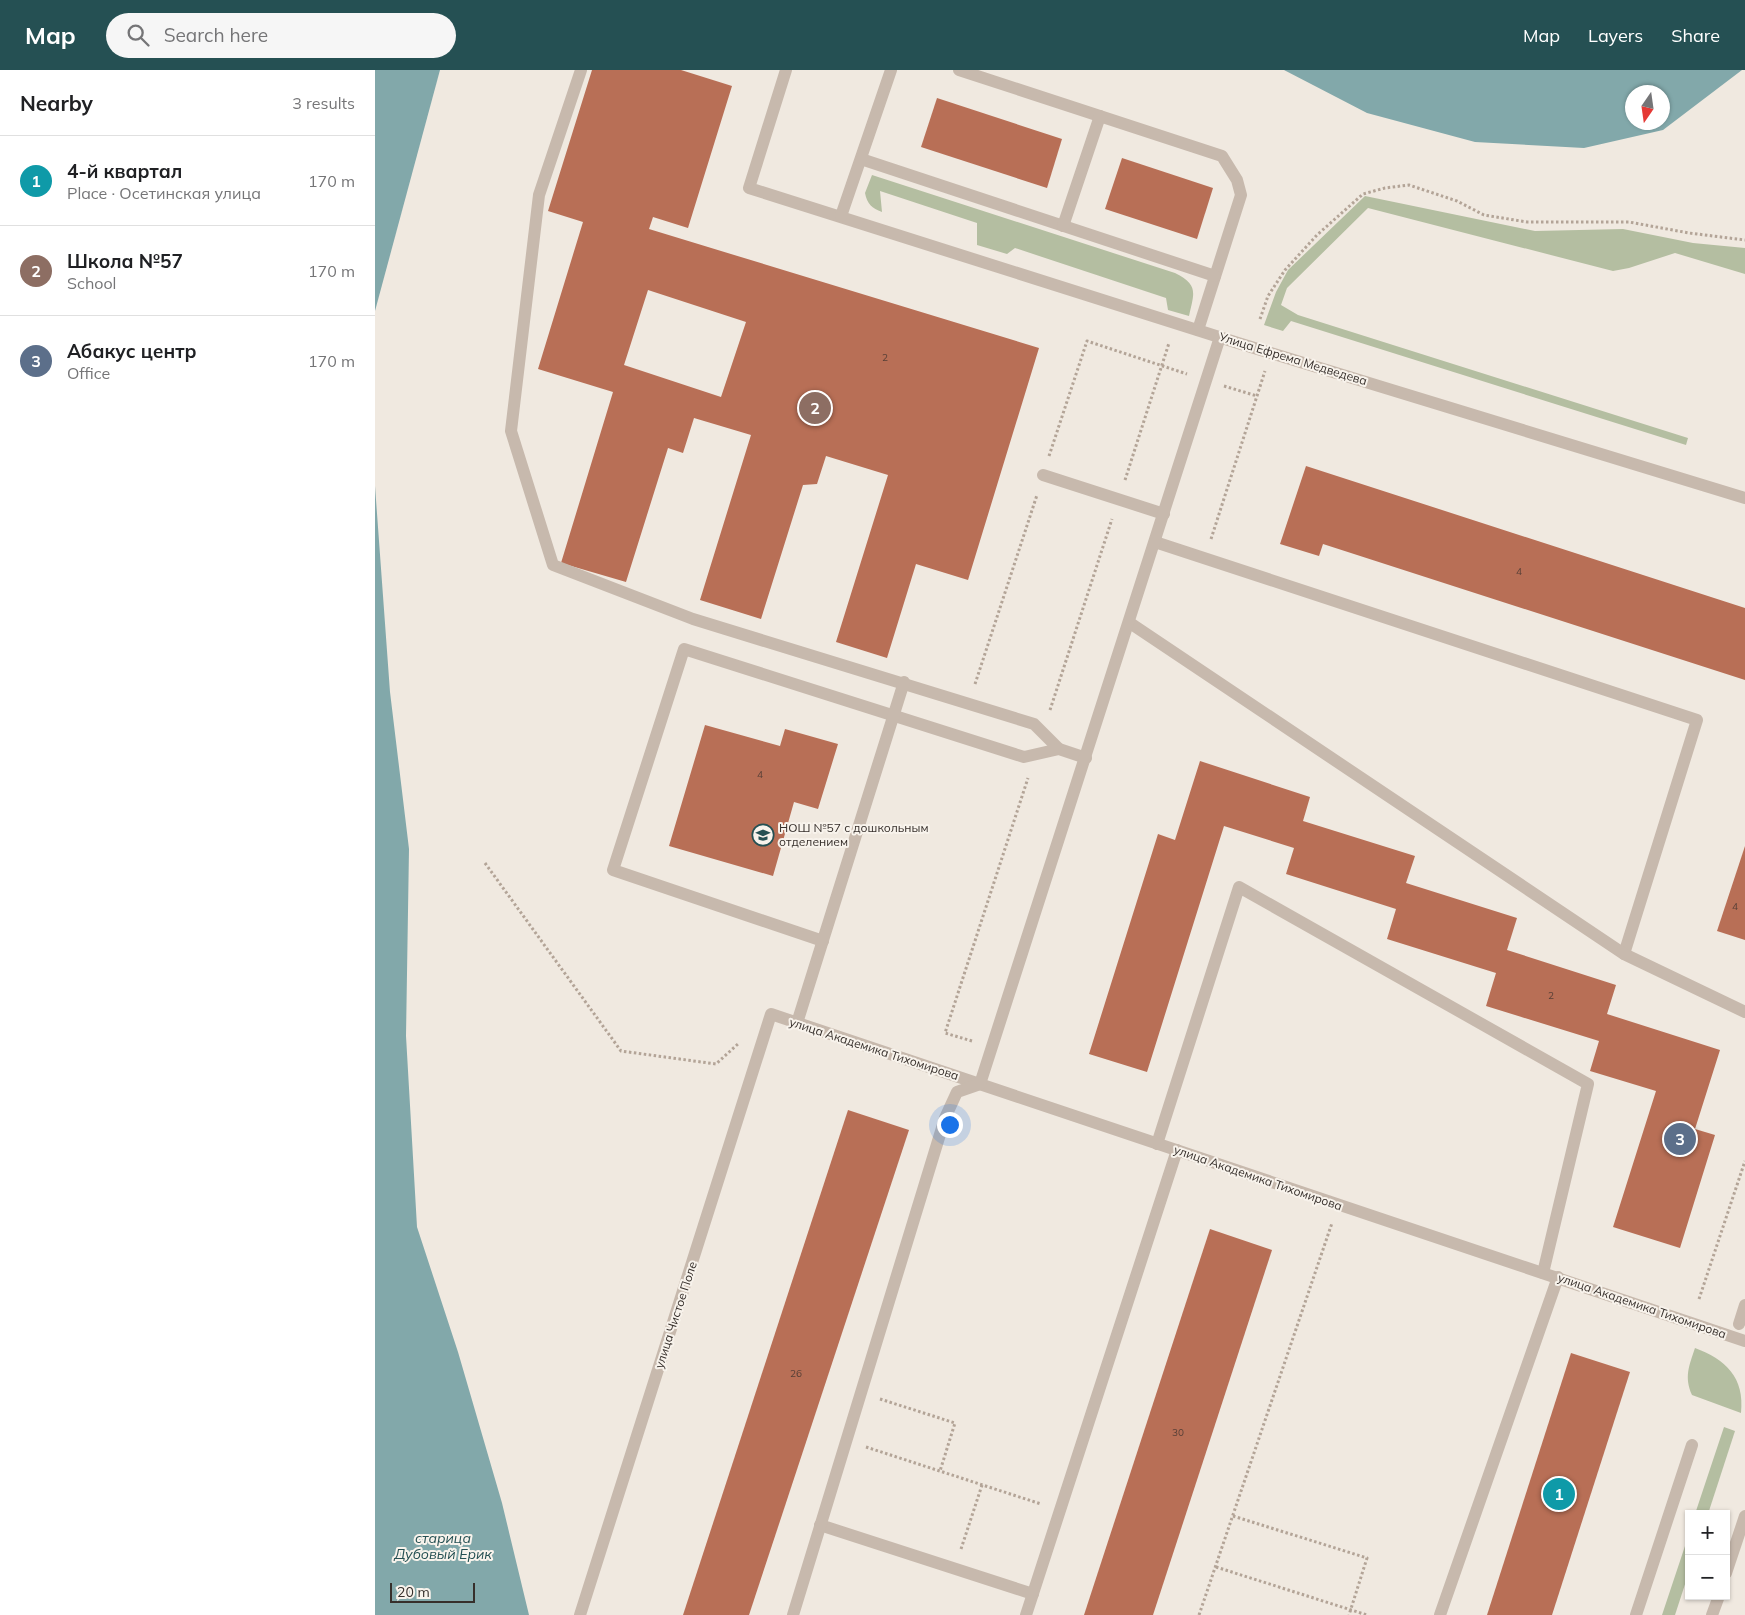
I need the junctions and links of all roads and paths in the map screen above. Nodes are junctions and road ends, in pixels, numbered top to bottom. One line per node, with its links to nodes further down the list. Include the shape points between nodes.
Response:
1 (581, 70): 26 (street, via 539,195 511,431 553,565 693,619)
2 (786, 70): 7 (street, Улица Ефрема Медведева, via 749,188)
3 (891, 70): 6 (street)
4 (959, 70): 5 (street)
5 (1100, 116): 8 (street); 10 (street, via 1222,156 1237,180 1241,195)
6 (861, 159): 7 (street); 8 (street)
7 (841, 216): 12 (street, Улица Ефрема Медведева)
8 (1063, 226): 10 (street)
9 (1745, 240): 11 (path, via 1629,222 1527,222 1484,215 1457,201 1409,185 1385,188 1363,194 1317,235 1285,270 1268,296)
10 (1215, 276): 13 (street)
11 (1260, 319)
12 (1176, 323): 13 (street, Улица Ефрема Медведева); 16 (path)
13 (1197, 330): 14 (street, Улица Ефрема Медведева)
14 (1220, 337): 15 (street, Улица Ефрема Медведева); 17 (street)
15 (1271, 353): 18 (path); 20 (street, Улица Ефрема Медведева)
16 (1162, 365): 17 (path); 19 (path, via 1087,341); 21 (path)
17 (1207, 380): 18 (path); 22 (street)
18 (1257, 396): 24 (path)
19 (1043, 475): 21 (street); 27 (path)
20 (1745, 498)
21 (1118, 499): 22 (street); 29 (path)
22 (1164, 514): 23 (street)
23 (1155, 542): 24 (street); 25 (street)
24 (1204, 558): 35 (street, via 1697,720)
25 (1130, 624): 32 (street); 35 (street)
26 (904, 682): 27 (street); 28 (street)
27 (969, 703): 29 (street, via 1034,724)
28 (893, 716): 31 (street, via 1024,757); 34 (street); 34 (street, via 683,648 613,870)
29 (1043, 732): 30 (street)
30 (1059, 749): 31 (street); 32 (street)
31 (1035, 754): 40 (path, via 945,1032)
32 (1086, 758): 40 (street)
33 (485, 863): 39 (path, via 621,1051 716,1064)
34 (823, 941): 38 (street)
35 (1625, 954): 36 (street)
36 (1745, 1012)
37 (771, 1014): 38 (street, улица Академика Тихомирова); 67 (street, улица Чистое Поле)
38 (797, 1023): 41 (street, улица Академика Тихомирова)
39 (743, 1039)
40 (992, 1048): 41 (street)
41 (980, 1084): 42 (street, улица Академика Тихомирова); 52 (street, via 957,1092 945,1118)
42 (1157, 1144): 43 (street, улица Академика Тихомирова); 46 (street, via 1239,887 1588,1084)
43 (1177, 1150): 45 (street, улица Академика Тихомирова); 57 (street)
44 (1745, 1161): 48 (path)
45 (1338, 1205): 46 (street, улица Академика Тихомирова); 58 (path)
46 (1543, 1272): 47 (street, улица Академика Тихомирова)
47 (1558, 1278): 51 (street, улица Академика Тихомирова); 73 (street)
48 (1699, 1299)
49 (1745, 1306): 50 (street)
50 (1739, 1324)
51 (1745, 1341)
52 (861, 1392): 53 (street); 55 (path, via 955,1423)
53 (846, 1441): 55 (path); 60 (street)
54 (1692, 1445): 74 (street)
55 (940, 1471): 56 (path)
56 (982, 1485): 57 (path); 63 (path)
57 (1060, 1510): 64 (street)
58 (1233, 1516): 62 (path); 66 (path, via 1367,1558)
59 (1745, 1516): 61 (street)
60 (820, 1525): 63 (street); 68 (street)
61 (1730, 1561)
62 (1216, 1567): 66 (path); 70 (path)
63 (955, 1568): 64 (street)
64 (1033, 1594): 69 (street)
65 (1718, 1600): 75 (street)
66 (1350, 1610): 71 (path); 72 (path)
67 (580, 1615)
68 (793, 1615)
69 (1026, 1615)
70 (1199, 1615)
71 (1349, 1615)
72 (1367, 1615)
73 (1440, 1615)
74 (1636, 1615)
75 (1713, 1615)

